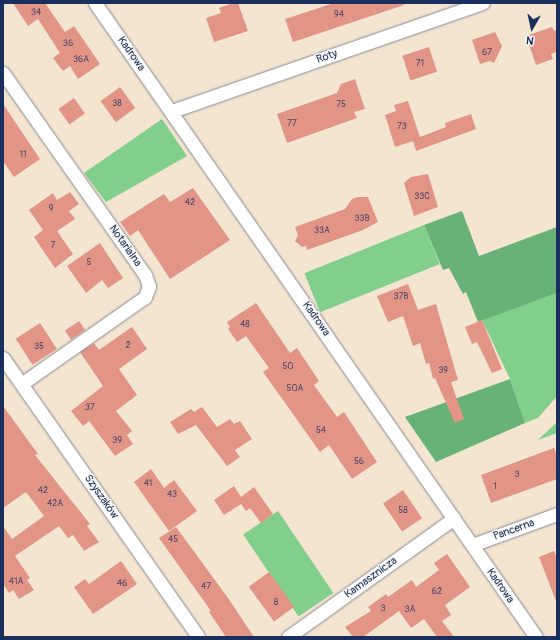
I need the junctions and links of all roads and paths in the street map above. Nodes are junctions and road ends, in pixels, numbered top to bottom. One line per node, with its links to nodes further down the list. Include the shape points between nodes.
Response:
1 (95, 3): 4 (street, Kadrowa)
2 (482, 3): 4 (street, Roty)
3 (3, 73): 6 (street, Notarialna, via 145,275 149,286 145,297)
4 (172, 111): 8 (street, Kadrowa)
5 (3, 358): 6 (street, Szyszaków)
6 (22, 384): 10 (street, Szyszaków)
7 (557, 514): 9 (street, Pancerna)
8 (454, 518): 9 (street, Kadrowa); 11 (street, Kamasznicza)
9 (472, 545): 12 (street, Kadrowa)
10 (198, 637)
11 (288, 637)
12 (536, 637)

